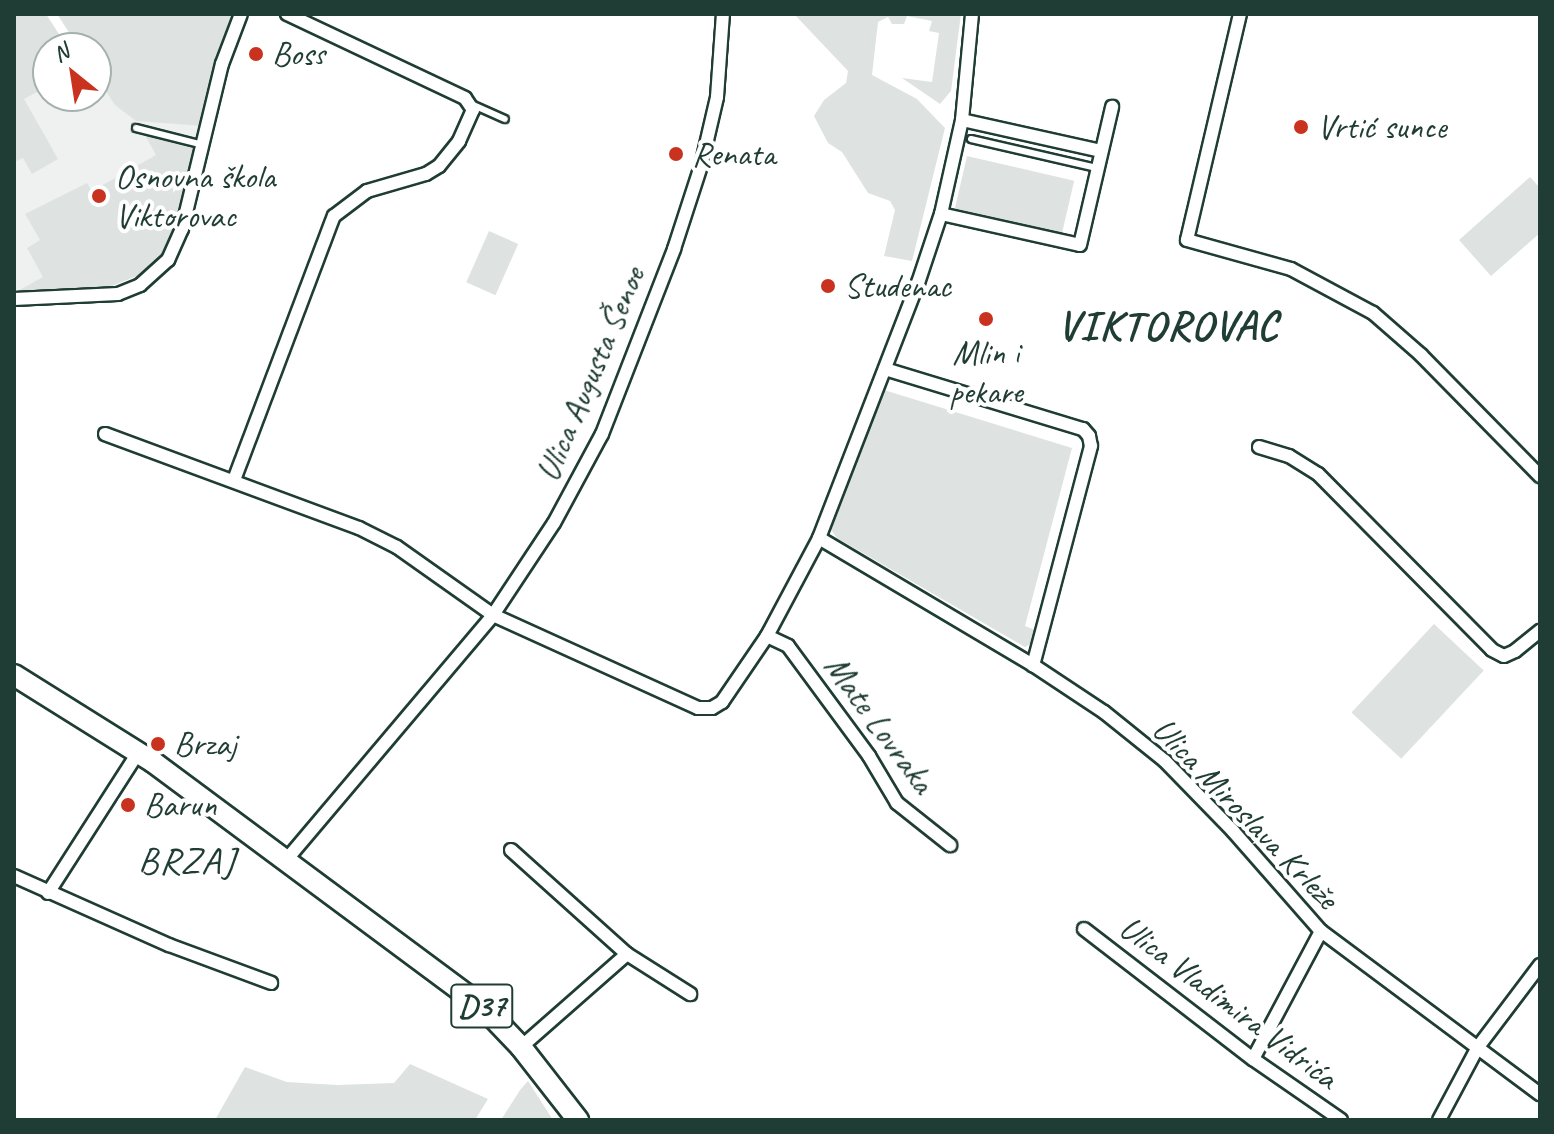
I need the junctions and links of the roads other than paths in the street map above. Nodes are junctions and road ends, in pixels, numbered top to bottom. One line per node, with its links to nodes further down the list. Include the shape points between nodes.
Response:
1 (241, 14): 12 (street, via 222,64)
2 (287, 14): 6 (street)
3 (723, 14): 23 (street, Ulica Augusta Šenoe, via 717,97 674,249 602,434 554,523)
4 (972, 14): 9 (street)
5 (1240, 14): 20 (street, via 1187,240 1291,269 1373,313)
6 (471, 104): 8 (lane); 21 (street, via 472,117 439,166 367,191 334,216)
7 (1112, 107): 13 (street)
8 (505, 119)
9 (962, 120): 13 (street); 15 (street)
10 (136, 128): 12 (lane)
11 (971, 139): 14 (lane)
12 (204, 146): 16 (street, via 177,244 157,272 118,294)
13 (1101, 151): 14 (street)
14 (1097, 168): 15 (street, via 1080,245)
15 (941, 214): 17 (street)
16 (14, 299)
17 (885, 369): 22 (street); 26 (street, via 1083,429 1089,436 1091,446)
18 (105, 434): 21 (street)
19 (1259, 447): 24 (street, via 1289,456 1318,474 1477,637 1504,656)
20 (1540, 476)
21 (234, 480): 23 (street, via 397,547)
22 (819, 538): 25 (street); 26 (street, Ulica Miroslava Krleže)
23 (493, 615): 25 (street, via 698,708 722,702); 31 (street, Ulica Augusta Šenoe)
24 (1540, 631)
25 (767, 636): 29 (street, Mate Lovraka, via 788,646 897,803)
26 (1033, 665): 35 (street, Ulica Miroslava Krleže, via 1165,761)
27 (14, 675): 28 (main road, D37)
28 (138, 753): 31 (main road, D37); 33 (street)
29 (950, 845)
30 (511, 850): 36 (street)
31 (287, 859): 40 (main road, D37, via 483,1007)
32 (14, 876): 33 (street)
33 (48, 893): 38 (street)
34 (1084, 929): 42 (street, Ulica Vladimira Vidrića)
35 (1321, 931): 41 (street, Ulica Miroslava Krleže); 42 (street)
36 (627, 954): 39 (street); 40 (street)
37 (1540, 965): 41 (street)
38 (271, 983)
39 (690, 994)
40 (521, 1047): 44 (main road, D37)
41 (1478, 1047): 43 (street, Ulica Miroslava Krleže); 46 (street)
42 (1253, 1059): 45 (street, Ulica Vladimira Vidrića)
43 (1540, 1094)
44 (578, 1120)
45 (1341, 1120)
46 (1439, 1120)

